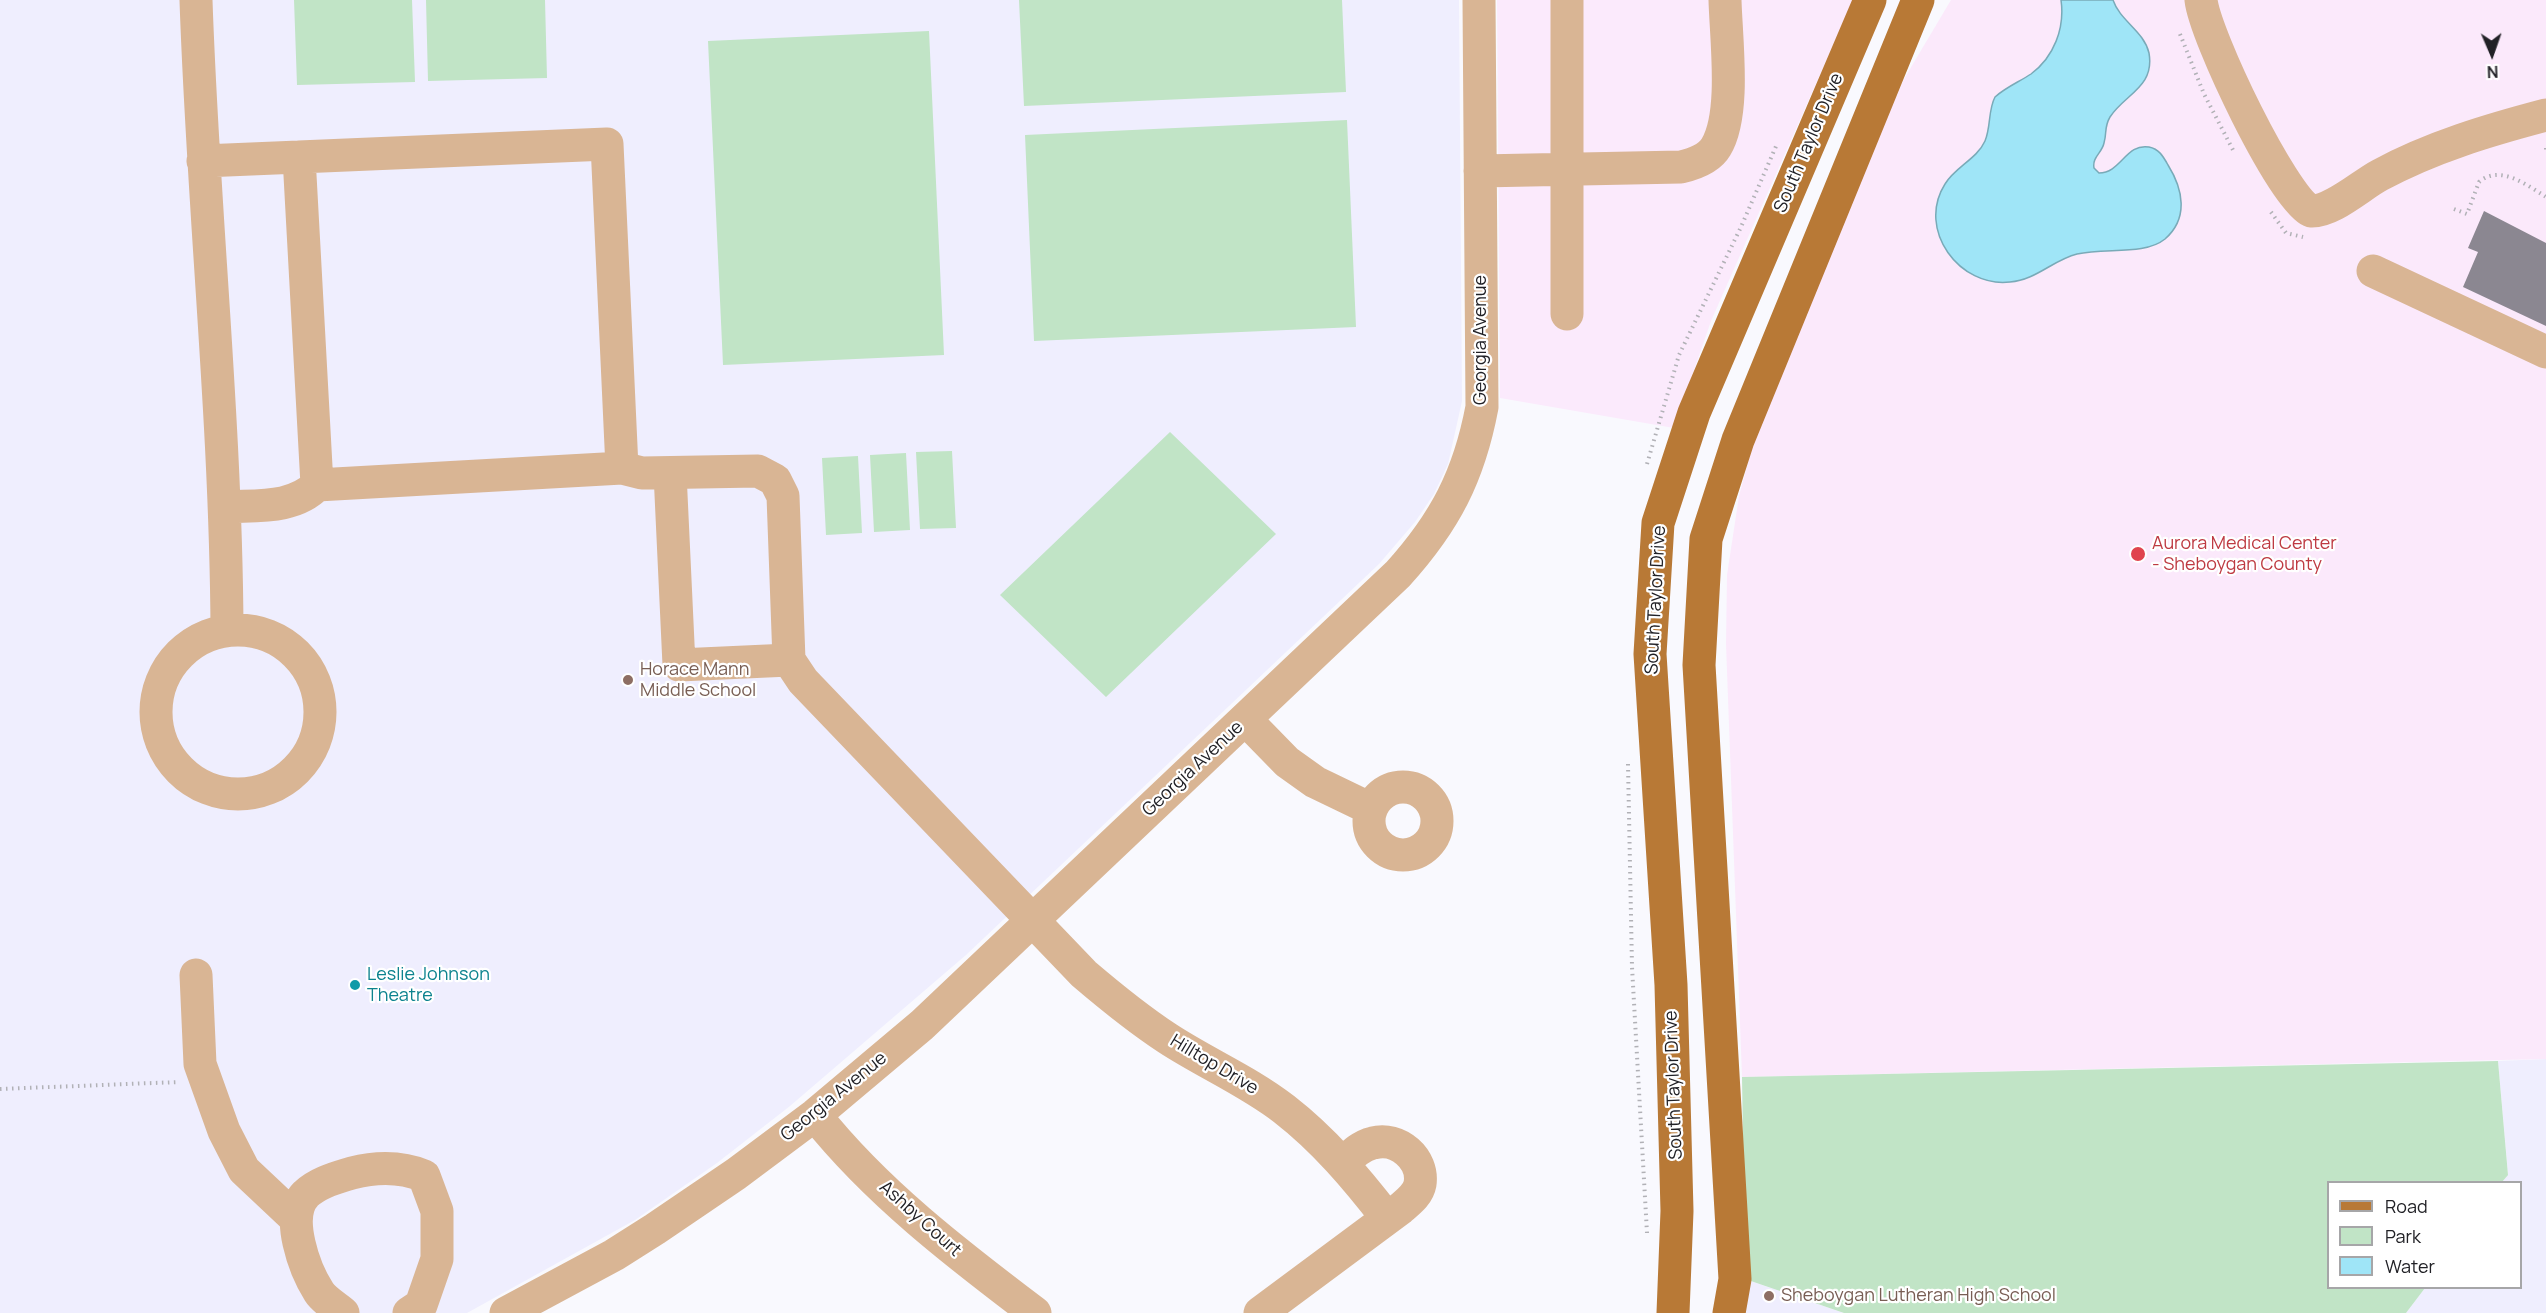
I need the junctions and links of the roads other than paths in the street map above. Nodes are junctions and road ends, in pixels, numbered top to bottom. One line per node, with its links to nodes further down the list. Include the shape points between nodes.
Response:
1 (196, 0): 10 (street)
2 (1479, 0): 12 (street, Georgia Avenue)
3 (1568, 0): 11 (street)
4 (1725, 0): 11 (street, via 1726,124 1715,149 1698,162 1681,167)
5 (1870, 0): 35 (main road, South Taylor Drive, via 1694,413 1658,523 1650,654 1671,985 1677,1211)
6 (1918, 0): 36 (main road, via 1738,440 1706,539 1699,665 1735,1279)
7 (2201, 0): 8 (street, via 2207,26 2236,94 2280,171 2309,211 2325,210 2379,175 2432,151)
8 (2546, 114)
9 (298, 157): 10 (street); 16 (street, via 607,144); 18 (street)
10 (203, 161): 19 (street)
11 (1567, 169): 12 (street); 14 (street)
12 (1480, 171): 22 (street, Georgia Avenue, via 1482,408 1464,477 1443,517 1410,561)
13 (2373, 271): 15 (street)
14 (1568, 314)
15 (2546, 352)
16 (622, 468): 17 (street); 18 (street)
17 (670, 473): 21 (street, via 758,471 776,480 783,496); 21 (street, via 679,665)
18 (317, 485): 19 (street, via 296,500)
19 (226, 507): 20 (street)
20 (226, 630): 20 (street, via 200,639 177,656 162,679 155,706 158,734 170,760 190,779 215,791 242,794 268,789 291,776 308,755 318,731 320,705 313,679 299,657 278,640 253,631)
21 (789, 660): 24 (street, Hilltop Drive, via 809,688)
22 (1245, 719): 23 (street, via 1287,762 1315,782); 24 (street, Georgia Avenue)
23 (1371, 809)
24 (1032, 921): 26 (street, Georgia Avenue, via 922,1024); 27 (street, Hilltop Drive, via 1125,1009 1168,1039 1255,1089 1320,1139)
25 (196, 975): 28 (street, via 200,1064 224,1131 244,1170)
26 (815, 1115): 32 (street, Georgia Avenue, via 655,1229); 33 (street, Ashby Court, via 834,1139 907,1210)
27 (1343, 1164): 29 (street, Hilltop Drive); 29 (street, via 1358,1149 1374,1142 1395,1143 1412,1155 1420,1170 1420,1186 1412,1198)
28 (295, 1218): 30 (street, via 302,1254 320,1294); 31 (street, via 305,1195 329,1180 370,1168 407,1169 424,1176 437,1212 437,1259 421,1305)
29 (1387, 1218): 34 (street)
30 (343, 1313)
31 (409, 1313)
32 (506, 1313)
33 (1034, 1313)
34 (1260, 1313)
35 (1673, 1313)
36 (1729, 1313)

